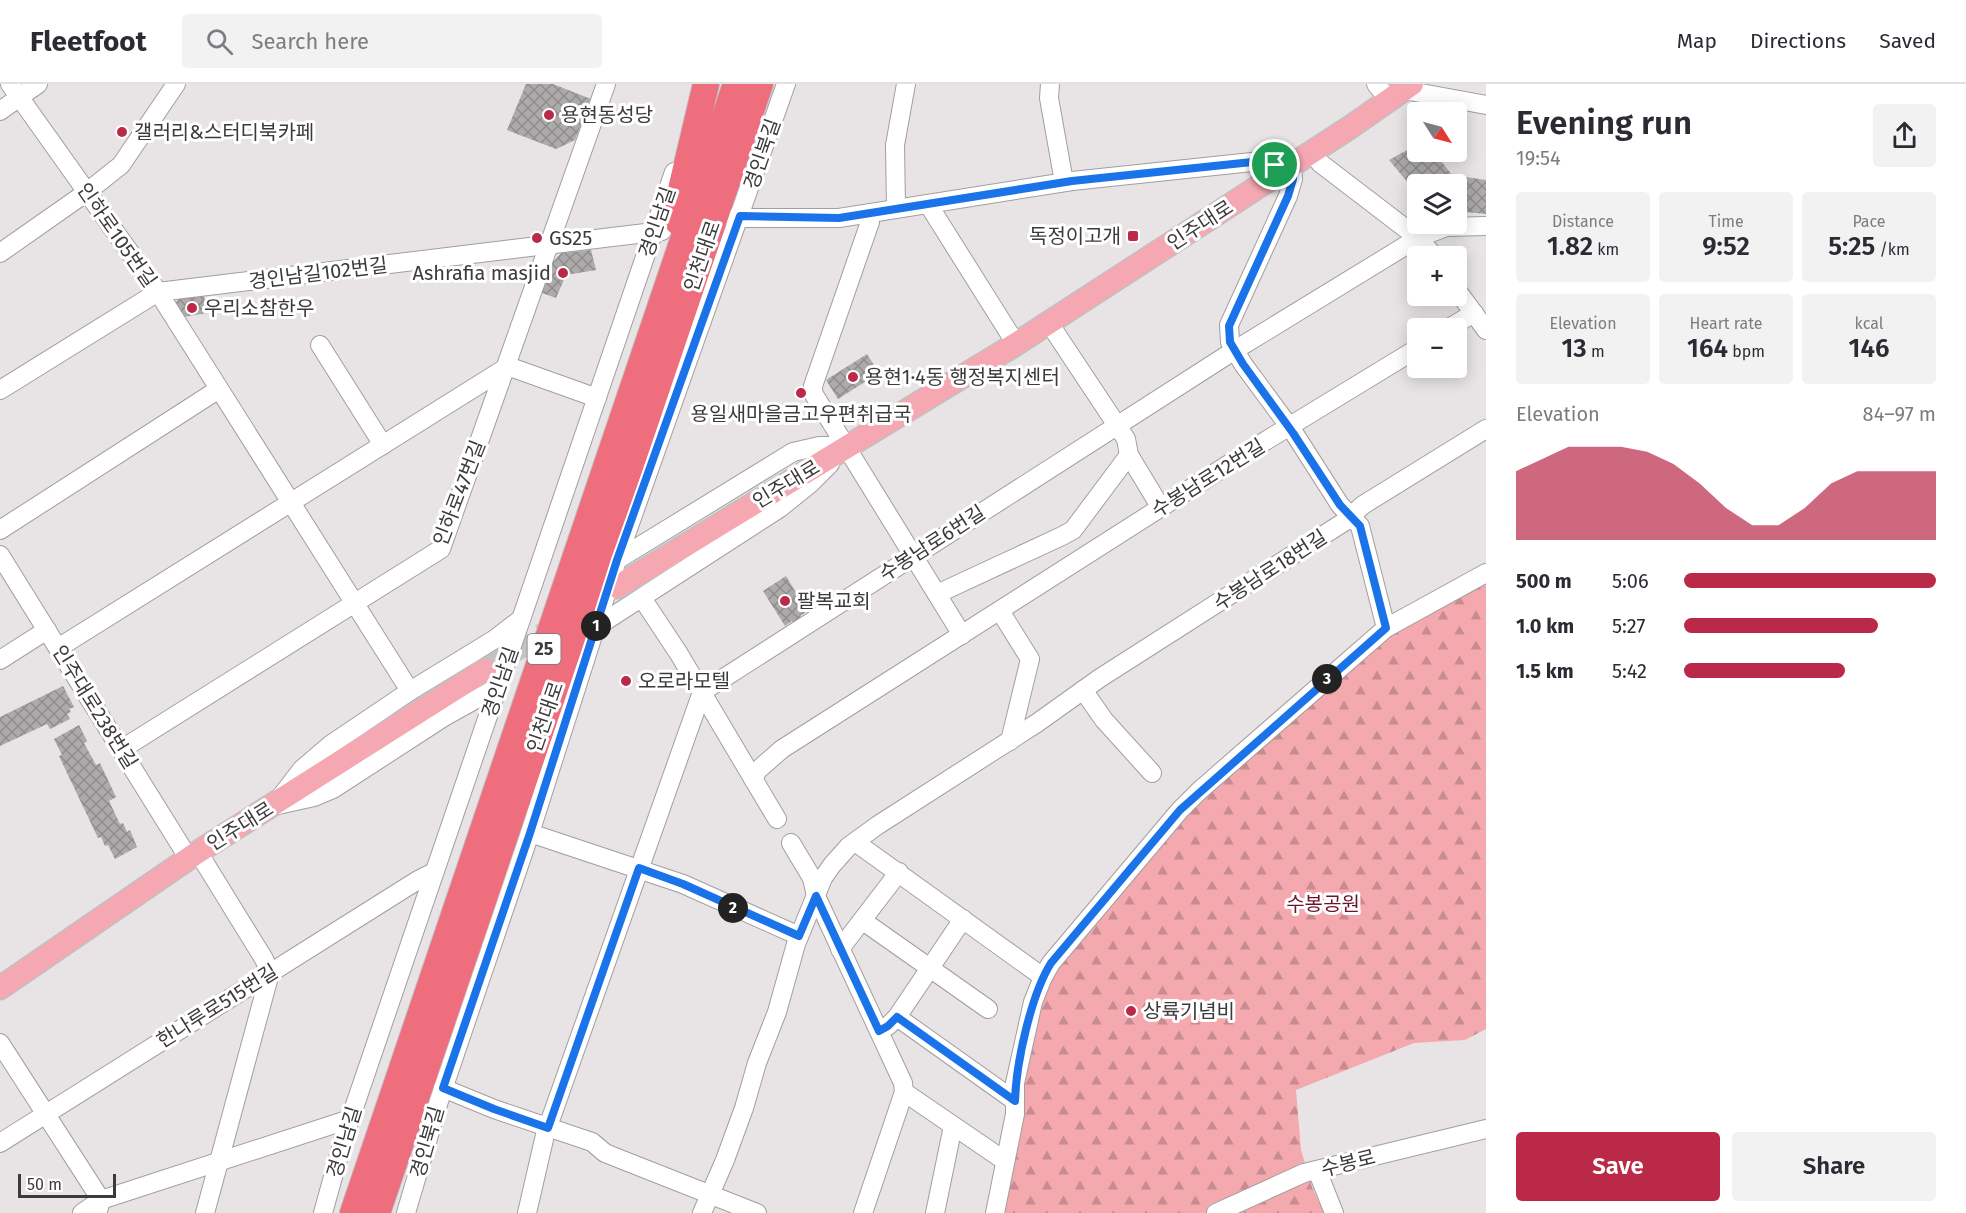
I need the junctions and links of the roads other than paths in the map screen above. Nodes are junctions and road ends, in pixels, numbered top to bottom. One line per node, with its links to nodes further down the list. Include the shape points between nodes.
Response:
1 (38, 84): 11 (street)
2 (176, 84): 16 (street, via 121,165)
3 (606, 84): 24 (street, 인하로47번길)
4 (705, 84): 22 (street, 경인남길); 27 (highway, via 679,198)
5 (736, 84): 27 (highway, 인천대로 / 25)
6 (760, 84): 116 (highway, 인천대로 / 25)
7 (786, 84): 20 (street, 경인북길)
8 (1050, 84): 15 (street)
9 (909, 87): 18 (street, via 895,145)
10 (1395, 90): 12 (street); 14 (main road, 인주대로)
11 (15, 91): 13 (street); 16 (street, 인하로105번길)
12 (1486, 105)
13 (0, 111)
14 (1290, 163): 15 (street); 23 (street, via 1320,163); 32 (main road, 인주대로); 36 (street, via 1293,179 1288,196 1229,326)
15 (1064, 182): 17 (street)
16 (87, 192): 26 (street); 28 (street, 인하로105번길)
17 (928, 204): 18 (street); 34 (street)
18 (896, 208): 19 (street)
19 (870, 213): 20 (street, via 839,218); 46 (street, via 813,386 813,393)
20 (737, 217): 54 (street, 경인북길)
21 (1486, 226): 23 (street, 수봉남로6번길, via 1446,227)
22 (658, 232): 24 (street, 경인남길102번길); 41 (street, 경인남길)
23 (1418, 238): 25 (street); 36 (street, 수봉남로6번길)
24 (548, 245): 28 (street, 경인남길102번길); 38 (street, 인하로47번길)
25 (1425, 246)
26 (0, 253)
27 (677, 256): 115 (highway, 인천대로 / 25)
28 (158, 292): 39 (street, 인하로105번길); 40 (street, 경인남길102번길)
29 (1467, 304): 30 (street)
30 (1474, 313): 31 (street); 33 (street)
31 (1466, 318)
32 (1049, 323): 34 (main road, 인주대로); 42 (street)
33 (1486, 330)
34 (1017, 344): 46 (main road, 인주대로)
35 (320, 345): 45 (street)
36 (1235, 350): 42 (street, 수봉남로6번길); 43 (street)
37 (1407, 355): 43 (street, 수봉남로12번길)
38 (504, 369): 41 (street, via 513,368); 45 (street); 59 (street, 인하로47번길, via 441,549)
39 (219, 389): 48 (street, 인하로105번길); 51 (street)
40 (0, 390)
41 (597, 398): 61 (street, 경인남길)
42 (1117, 425): 47 (street, via 1126,438); 53 (street, 수봉남로6번길)
43 (1290, 428): 49 (street, 수봉남로12번길); 50 (street, via 1340,505)
44 (1486, 429): 50 (street, 수봉남로18번길)
45 (383, 445): 48 (street)
46 (848, 446): 53 (street); 54 (street, via 819,446 793,452); 56 (main road, 인주대로); 58 (street, via 780,508)
47 (1129, 455): 49 (street); 57 (street, via 1073,530)
48 (290, 504): 59 (street, 인하로105번길); 66 (street)
49 (1161, 508): 60 (street, 수봉남로12번길)
50 (1351, 515): 63 (street, via 1360,526); 69 (street, 수봉남로18번길)
51 (0, 530)
52 (0, 555): 64 (street, 인주대로238번길)
53 (913, 555): 57 (street); 71 (street, 수봉남로6번길)
54 (617, 560): 62 (street, 경인북길)
55 (1486, 573): 63 (street)
56 (617, 587)
57 (937, 594): 65 (street)
58 (642, 598): 62 (street); 71 (street)
59 (354, 604): 70 (street, 인하로105번길); 73 (street, 인하로47번길)
60 (1000, 610): 65 (street, 수봉남로12번길); 72 (street, via 1030,659)
61 (521, 619): 68 (street, 경인남길); 70 (street)
62 (596, 627): 78 (street, 경인북길)
63 (1386, 628): 92 (street, via 1180,810)
64 (47, 630): 66 (street, 인주대로238번길); 67 (street)
65 (962, 635): 75 (street, 수봉남로12번길, via 782,749)
66 (58, 648): 73 (street, 인주대로238번길)
67 (0, 660)
68 (491, 678): 76 (main road, 인주대로); 83 (street, 경인남길)
69 (1083, 690): 72 (street, 수봉남로18번길); 74 (street, via 1104,720)
70 (410, 692): 76 (street, via 330,745 303,769)
71 (702, 692): 75 (street); 82 (street)
72 (1010, 741): 79 (street, 수봉남로18번길)
73 (122, 749): 81 (street, 인주대로238번길)
74 (1152, 773)
75 (753, 779): 77 (street)
76 (273, 806): 81 (main road, 인주대로)
77 (777, 819)
78 (530, 833): 82 (street); 98 (street, 경인북길)
79 (855, 842): 84 (street); 85 (street, 수봉남로18번길, via 832,865)
80 (791, 843): 85 (street, via 812,878)
81 (194, 855): 91 (street, 인주대로238번길); 93 (main road, 인주대로)
82 (639, 868): 88 (street); 104 (street)
83 (434, 872): 91 (street, 한나루로515번길); 102 (street, 경인남길)
84 (899, 872): 86 (street); 87 (street)
85 (816, 896): 88 (street, 수봉남로18번길); 89 (street)
86 (963, 919): 90 (street); 92 (street)
87 (863, 921): 89 (street); 90 (street)
88 (799, 936): 110 (street, 수봉남로18번길, via 744,1108)
89 (840, 949): 96 (street)
90 (930, 968): 94 (street); 95 (street)
91 (270, 973): 101 (street, 한나루로515번길); 107 (street)
92 (1043, 976): 100 (street, via 1033,1002 1015,1083)
93 (0, 988)
94 (988, 1009)
95 (897, 1017): 96 (street); 100 (street)
96 (879, 1031): 99 (street)
97 (0, 1043): 101 (street)
98 (443, 1088): 104 (street); 117 (street, 경인북길)
99 (904, 1092): 103 (street); 121 (street)
100 (1015, 1101): 108 (street)
101 (46, 1114): 106 (street, 한나루로515번길); 111 (street)
102 (350, 1119): 107 (street); 114 (street, 경인남길)
103 (953, 1126): 108 (street); 122 (street)
104 (548, 1128): 110 (street, via 592,1142 605,1153); 118 (street)
105 (1486, 1129): 109 (street, 수봉로)
106 (0, 1143)
107 (219, 1161): 111 (street); 113 (street)
108 (1005, 1161): 123 (street)
109 (1317, 1170): 124 (street, 수봉로); 125 (street)
110 (710, 1195): 119 (street, 수봉남로18번길); 120 (street)
111 (99, 1206): 112 (street)
112 (82, 1213)
113 (205, 1213)
114 (322, 1213)
115 (353, 1213)
116 (377, 1213)
117 (406, 1213)
118 (526, 1213)
119 (702, 1213)
120 (757, 1213)
121 (863, 1213)
122 (935, 1213)
123 (995, 1213)
124 (1216, 1213)
125 (1334, 1213)

